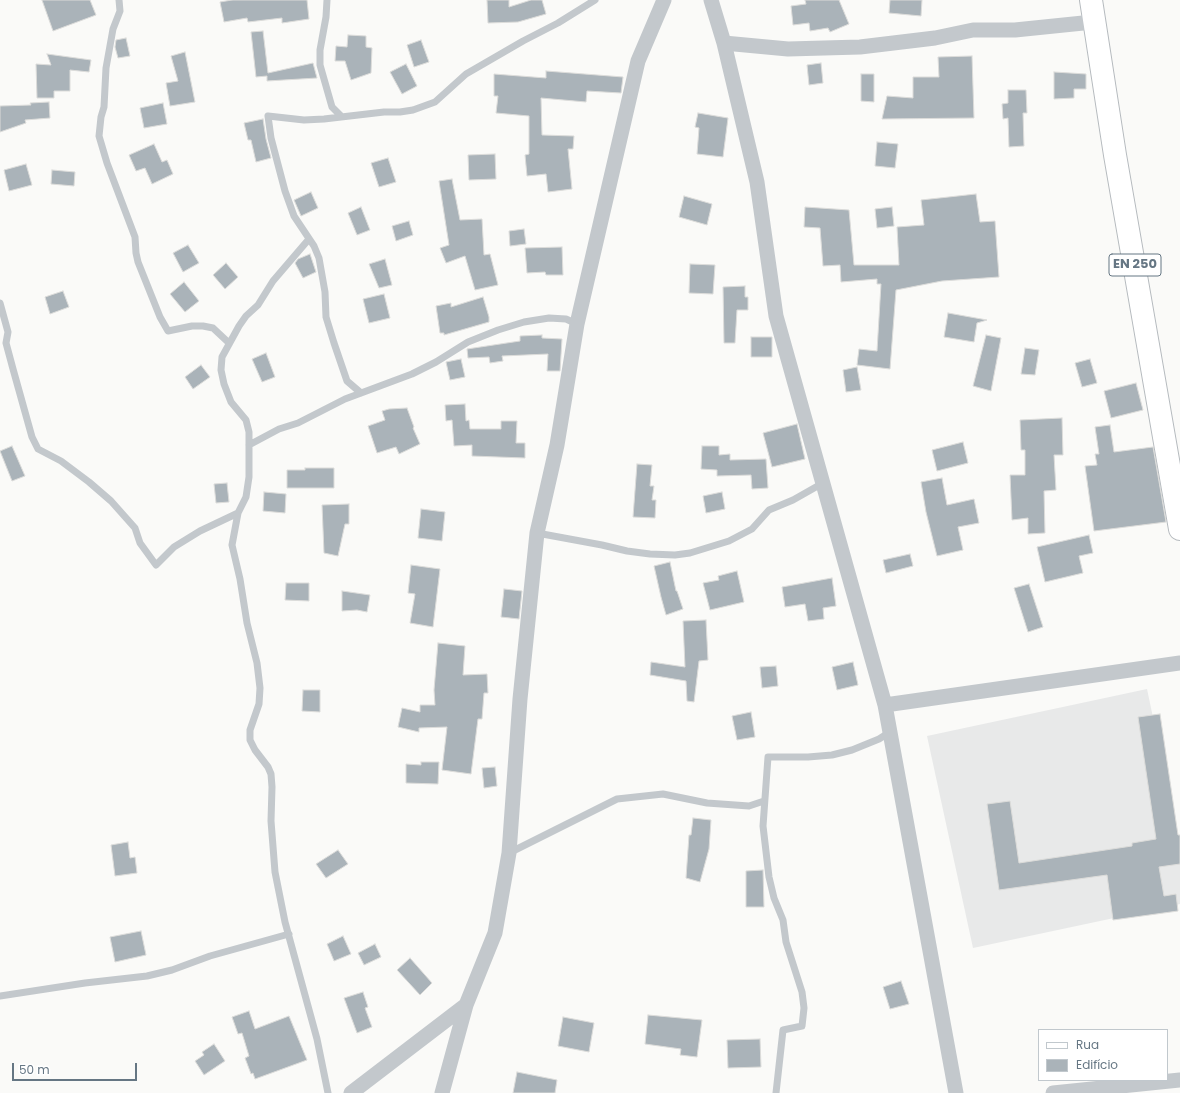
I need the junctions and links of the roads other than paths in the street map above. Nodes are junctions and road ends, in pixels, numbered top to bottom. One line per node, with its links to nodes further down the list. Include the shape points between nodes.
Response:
1 (119, 0): 13 (lane, via 120,11 113,29 107,61 99,136 135,237 138,262 168,331 203,326 213,328)
2 (327, 0): 9 (lane, via 320,65 332,107)
3 (595, 0): 9 (lane, via 466,74 435,102 414,110)
4 (664, 0): 12 (street, via 638,61)
5 (711, 0): 8 (street)
6 (1090, 0): 7 (main road, EN 250)
7 (1094, 22): 8 (street, via 1015,30 973,30 935,38 860,47 788,49); 18 (main road, EN 250)
8 (724, 43): 16 (street, via 757,182 776,316)
9 (341, 116): 10 (lane, via 304,120 268,116 285,191 294,216)
10 (308, 239): 13 (lane, via 273,281 258,305 246,316); 14 (lane, via 319,258 326,317 334,343 347,381)
11 (0, 303): 17 (lane, via 8,332 6,343 32,437 38,448 89,482 111,501 135,528 140,543 156,566 174,547)
12 (577, 324): 14 (lane, via 566,319 549,318 504,328 468,342 412,374); 19 (street, via 558,445)
13 (229, 343): 15 (lane, via 222,357 221,370 231,402 246,420)
14 (360, 393): 15 (lane, via 298,423 279,429)
15 (249, 446): 17 (lane, via 246,497)
16 (823, 484): 19 (lane, via 769,510 752,529 730,541 690,553 675,555 627,551); 21 (street)
17 (238, 512): 25 (lane, via 232,545 260,688 259,704 250,730 250,740 271,774 275,872)
18 (1180, 529)
19 (537, 533): 24 (street, via 520,699)
20 (1180, 663): 21 (street)
21 (885, 705): 22 (street)
22 (890, 732): 23 (lane, via 852,750 832,755 768,757); 33 (street)
23 (764, 801): 24 (lane, via 749,806 706,803 663,794 617,799); 32 (lane, via 763,826 769,877 783,920 786,942 802,992 804,1008 802,1026 783,1030)
24 (509, 853): 27 (street, via 495,933)
25 (289, 934): 26 (lane, via 148,976); 29 (lane, via 317,1039)
26 (0, 996)
27 (466, 1005): 30 (street); 31 (street)
28 (1180, 1080): 34 (street)
29 (328, 1093)
30 (350, 1093)
31 (442, 1093)
32 (776, 1093)
33 (956, 1093)
34 (1053, 1093)

